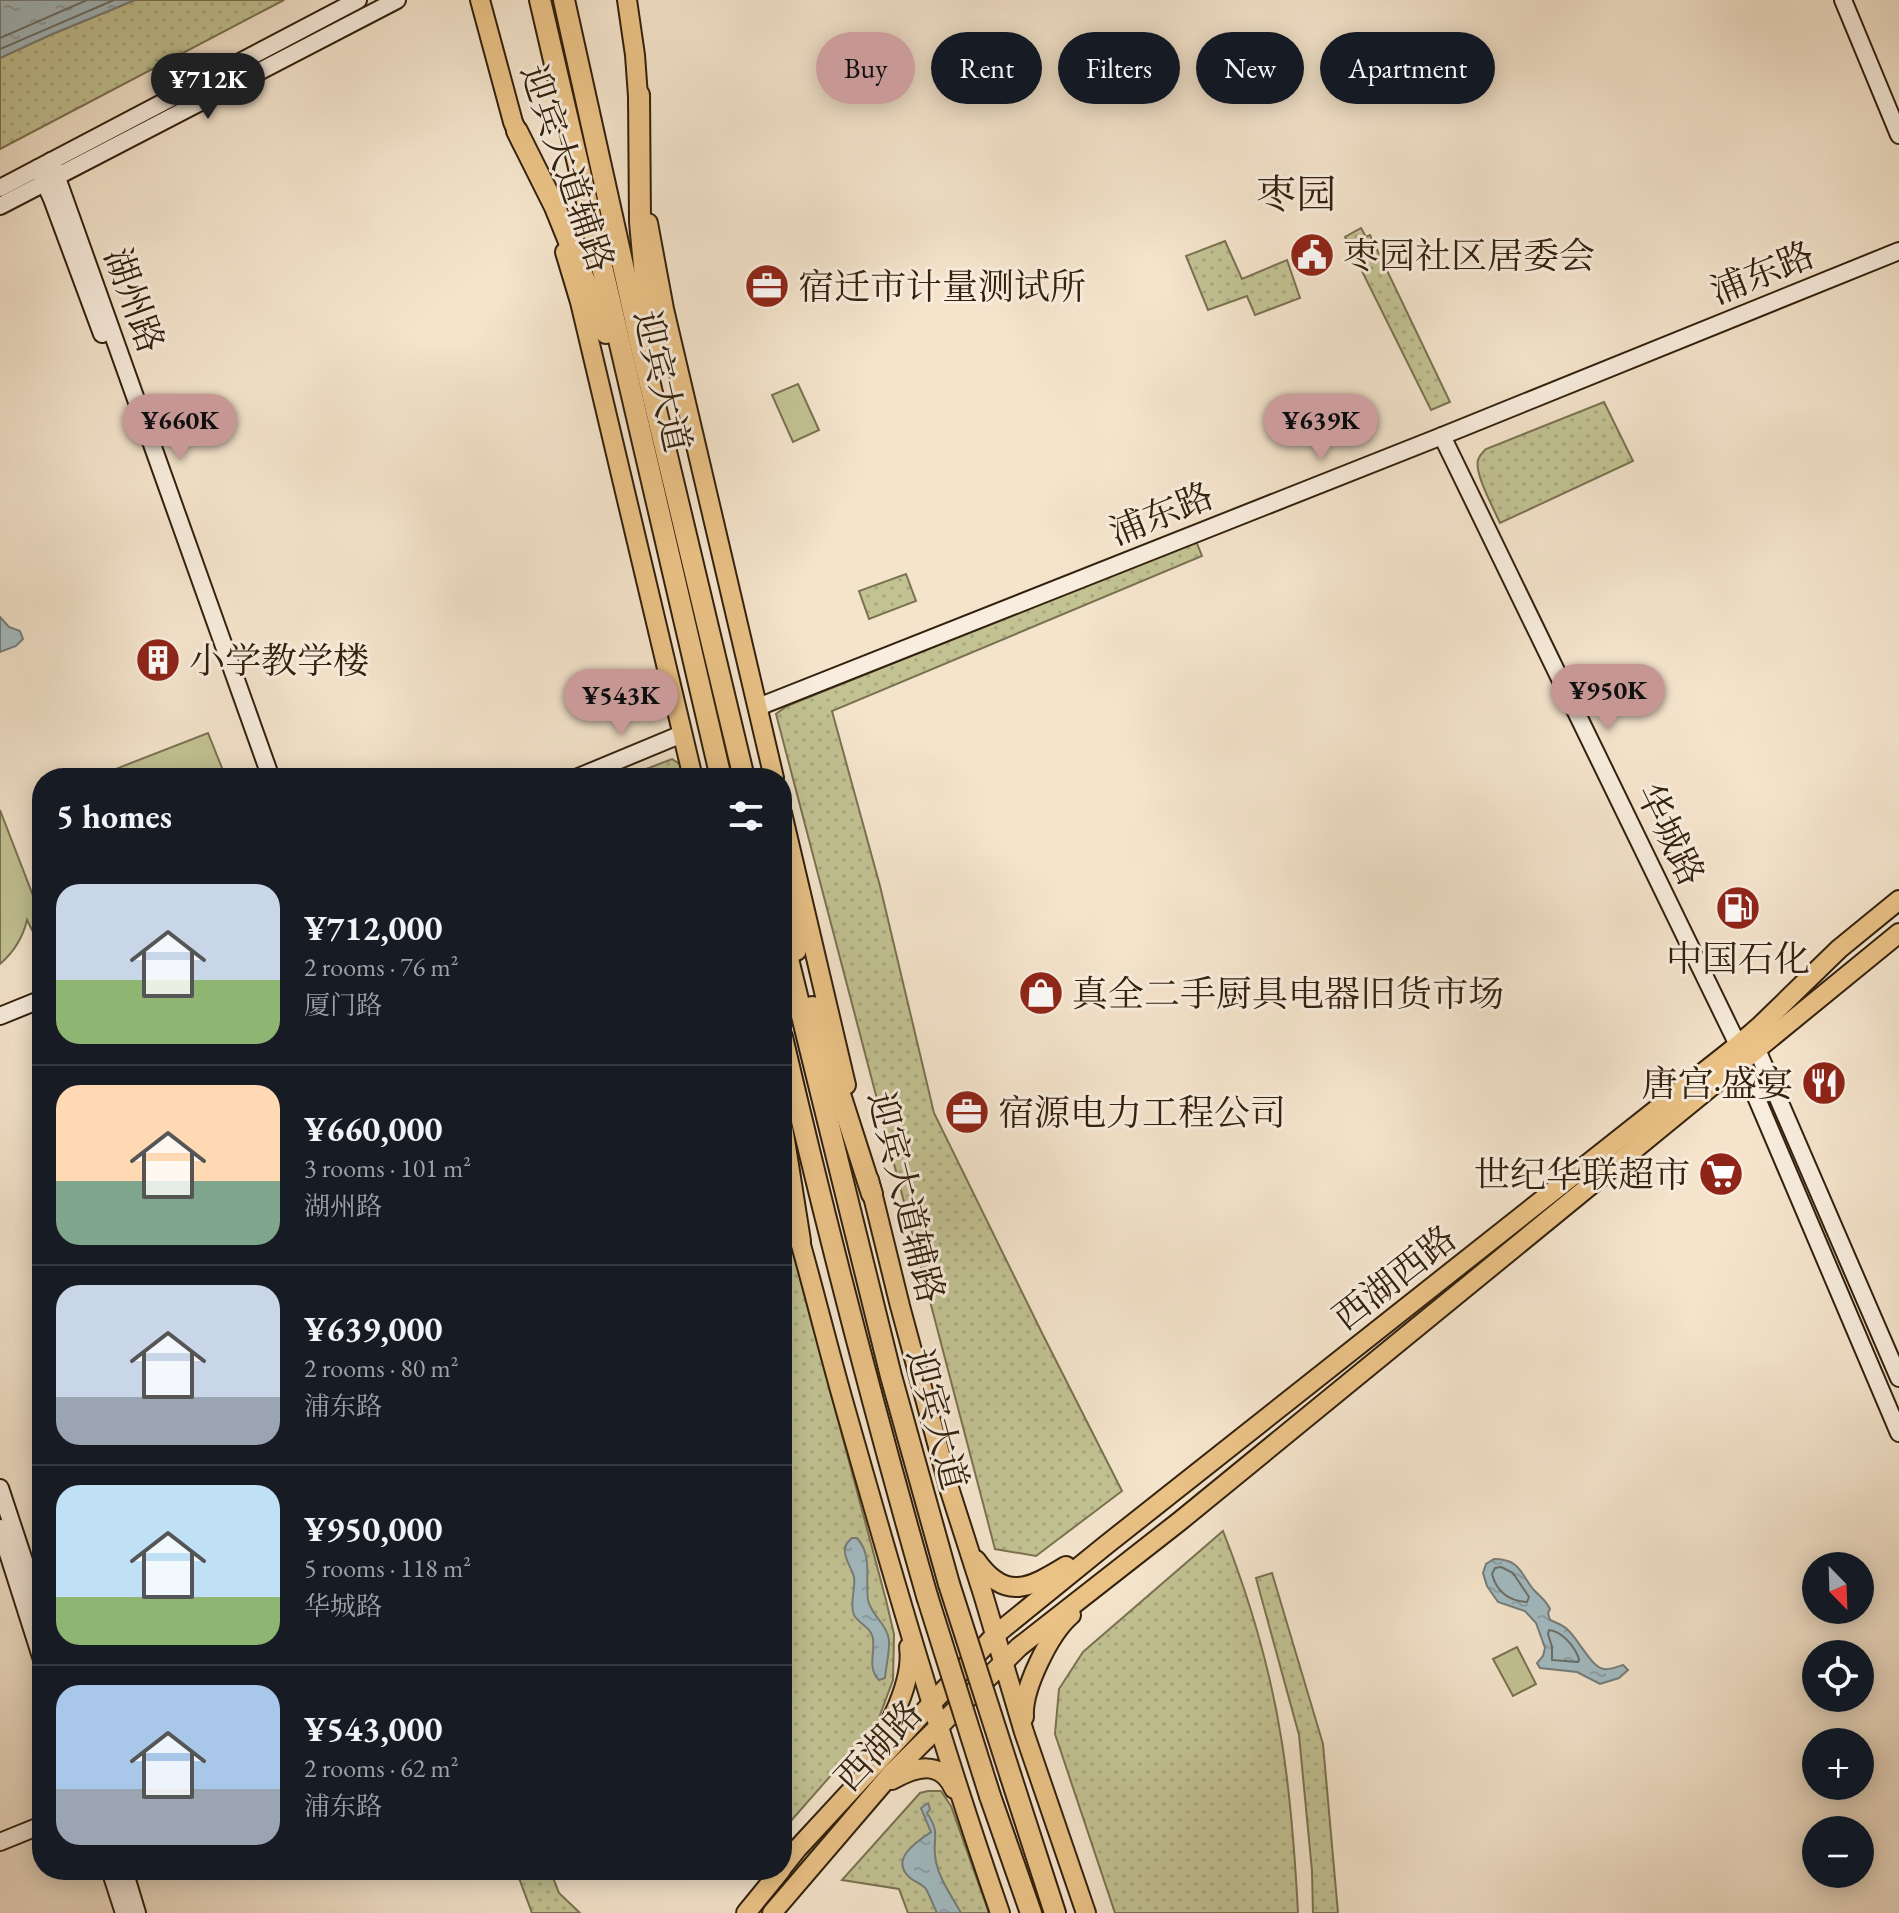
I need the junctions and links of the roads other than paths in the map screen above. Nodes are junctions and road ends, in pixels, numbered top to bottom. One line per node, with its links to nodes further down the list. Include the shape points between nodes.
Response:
1 (358, 0): 11 (street)
2 (397, 0): 11 (street)
3 (480, 0): 9 (main road, 迎宾大道辅路)
4 (540, 0): 15 (highway, 迎宾大道)
5 (564, 0): 17 (highway, 迎宾大道)
6 (627, 0): 8 (main road, 迎宾大道辅路)
7 (1843, 0): 10 (street)
8 (639, 95): 17 (highway, via 647,299 689,499); 18 (main road, 迎宾大道辅路, via 644,192 664,309)
9 (517, 131): 15 (highway, via 570,242); 19 (main road, 迎宾大道辅路, via 554,218 580,302)
10 (1899, 135)
11 (48, 172): 12 (street); 13 (street); 20 (street, 湖州路); 21 (street, 湖州路)
12 (0, 188)
13 (0, 206)
14 (1899, 251): 16 (street, 浦东路)
15 (634, 410): 24 (highway, 迎宾大道)
16 (1442, 436): 18 (street, 浦东路); 34 (street, 华城路)
17 (697, 581): 25 (highway, 迎宾大道)
18 (758, 707): 26 (main road, 迎宾大道辅路)
19 (682, 734): 22 (street); 23 (main road, 迎宾大道辅路)
20 (258, 768)
21 (267, 768)
22 (600, 768)
23 (690, 768)
24 (719, 768)
25 (742, 768)
26 (772, 768)
27 (792, 855): 37 (main road, 迎宾大道辅路)
28 (1899, 900): 34 (main road, 西湖西路, via 1839,949)
29 (792, 933): 37 (highway)
30 (1899, 933): 34 (main road, 西湖西路)
31 (792, 975): 72 (highway, 迎宾大道, bridge, via 891,1376 949,1584)
32 (32, 1003): 33 (street)
33 (0, 1016)
34 (1744, 1048): 40 (street); 41 (street); 42 (main road, 西湖西路); 45 (main road, 西湖西路)
35 (792, 1079): 71 (highway, 迎宾大道, bridge, via 887,1459)
36 (792, 1190): 39 (highway)
37 (872, 1194): 48 (main road, 迎宾大道辅路)
38 (792, 1211): 39 (main road)
39 (800, 1241): 50 (main road)
40 (1899, 1378)
41 (1899, 1433)
42 (1195, 1474): 46 (main road); 52 (main road, 西湖西路)
43 (0, 1488): 49 (street)
44 (0, 1528): 51 (street)
45 (1169, 1529): 53 (main road, 西湖西路); 56 (main road, via 1065,1620 1036,1670 1023,1713)
46 (1111, 1534)
47 (1095, 1546): 48 (main road, via 1023,1587 986,1575)
48 (968, 1548): 52 (main road, 迎宾大道辅路)
49 (32, 1585)
50 (901, 1601): 54 (main road); 60 (main road, via 910,1652 895,1710 879,1745)
51 (32, 1629)
52 (995, 1635): 53 (main road, 迎宾大道辅路); 54 (main road, 西湖路)
53 (1003, 1661): 55 (main road, 西湖路); 56 (main road, 迎宾大道辅路)
54 (932, 1702): 55 (main road); 60 (main road, 西湖路)
55 (939, 1726): 58 (main road); 62 (main road, 西湖路)
56 (1042, 1785): 73 (main road, 迎宾大道辅路)
57 (32, 1829): 59 (street)
58 (975, 1839): 62 (main road, via 944,1774 930,1768 907,1771 887,1783); 70 (main road)
59 (0, 1842)
60 (798, 1848): 61 (main road, 西湖路)
61 (792, 1855)
62 (807, 1874): 69 (main road, 西湖路)
63 (113, 1880): 66 (street)
64 (127, 1880): 67 (street)
65 (772, 1880): 68 (main road, 西湖路)
66 (124, 1913)
67 (137, 1913)
68 (746, 1913)
69 (772, 1913)
70 (1000, 1913)
71 (1031, 1913)
72 (1055, 1913)
73 (1086, 1913)

